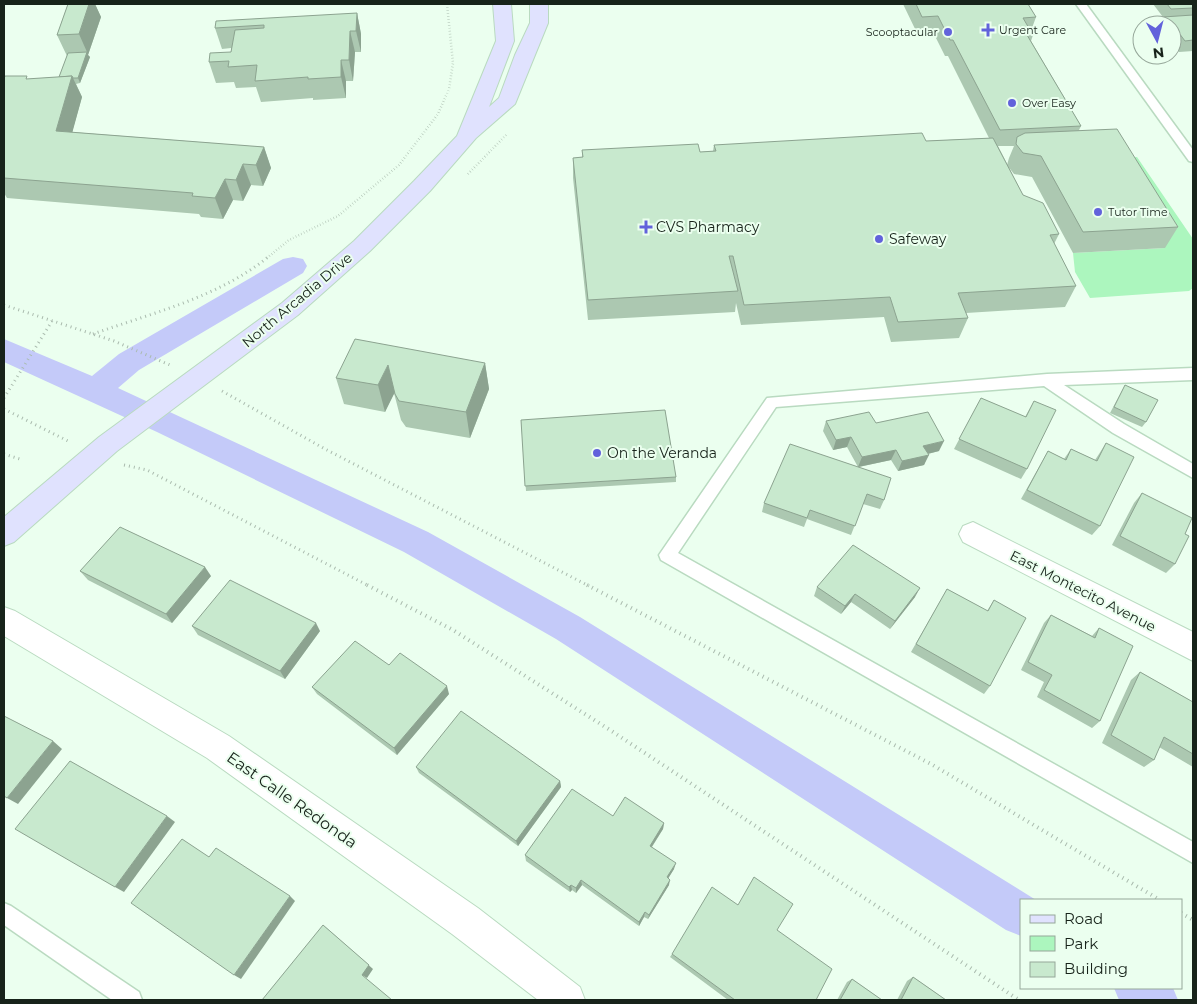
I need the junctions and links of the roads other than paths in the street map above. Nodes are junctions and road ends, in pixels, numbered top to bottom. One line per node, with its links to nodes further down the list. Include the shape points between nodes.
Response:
1 (502, 4): 6 (street, North Arcadia Drive, via 505,29 501,54)
2 (539, 4): 5 (street, via 539,23)
3 (1080, 4): 7 (lane)
4 (522, 12): 5 (street)
5 (524, 55): 6 (street, via 508,100)
6 (466, 138): 11 (street, North Arcadia Drive, via 422,186 326,278 261,331 121,434)
7 (1193, 158)
8 (1193, 374): 9 (lane)
9 (1048, 380): 10 (lane, via 1129,435); 15 (lane, via 772,402 667,556)
10 (1193, 472)
11 (4, 534)
12 (973, 534): 14 (street, East Montecito Avenue)
13 (4, 620): 18 (street, East Calle Redonda, via 218,747 465,921)
14 (1193, 647)
15 (1193, 853)
16 (4, 913): 17 (lane)
17 (131, 1000)
18 (567, 1000)

